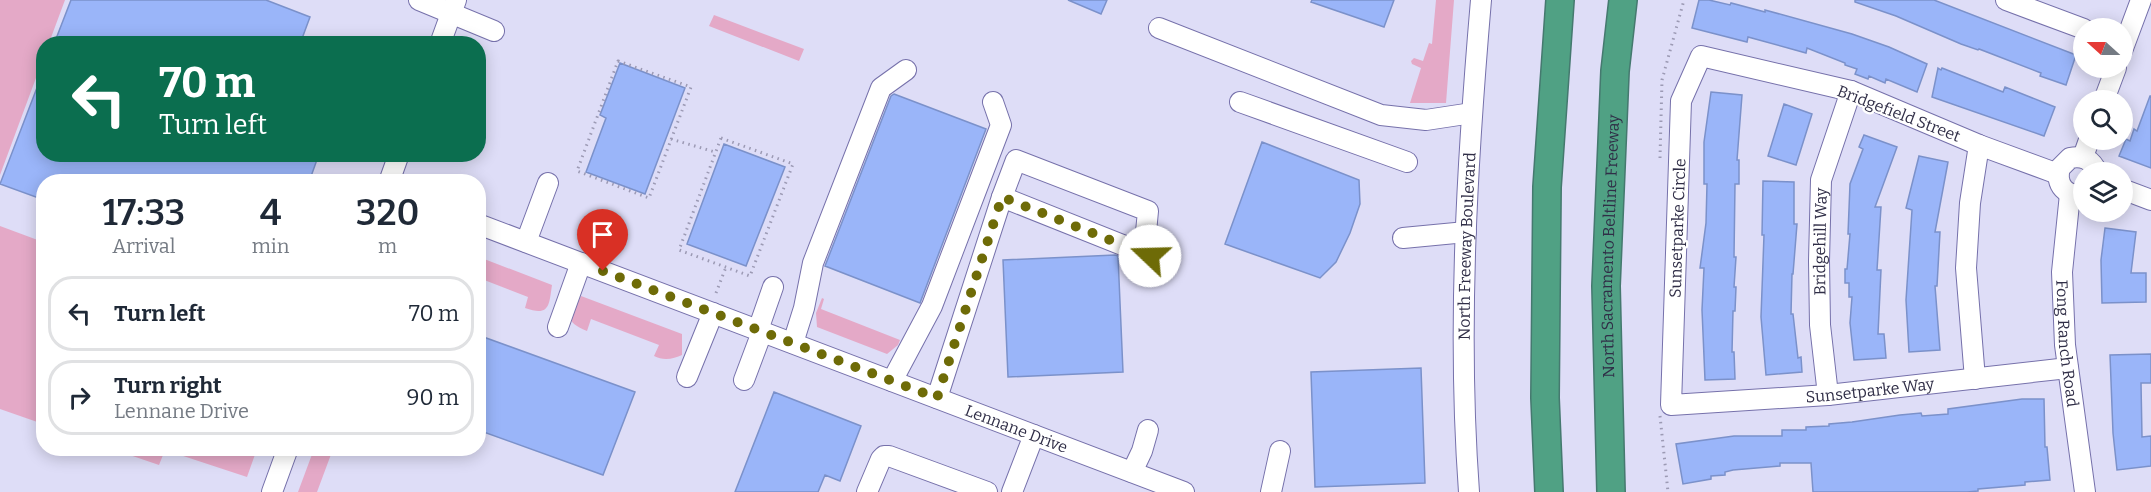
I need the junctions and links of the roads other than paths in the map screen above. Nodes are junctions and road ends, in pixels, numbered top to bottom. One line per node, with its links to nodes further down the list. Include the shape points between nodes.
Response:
1 (419, 0): 7 (street)
2 (1481, 0): 18 (street, North Freeway Boulevard)
3 (1560, 0): 59 (highway, via 1547,187 1545,398)
4 (1623, 0): 60 (highway, North Sacramento Beltline Freeway, via 1615,70 1606,286)
5 (2006, 0): 9 (street)
6 (2141, 0): 8 (street)
7 (453, 7): 11 (street); 12 (street)
8 (2133, 20)
9 (2073, 25)
10 (1159, 28): 18 (street, via 1381,115 1426,120)
11 (494, 31)
12 (443, 36)
13 (1701, 56): 15 (street, Bridgefield Street); 46 (street, Sunsetparke Circle, via 1681,101)
14 (906, 70): 38 (street, via 881,88 813,263)
15 (1851, 91): 19 (street, Bridgefield Street); 44 (street, Bridgehill Way, via 1821,180 1820,325)
16 (993, 102): 43 (street, via 1001,125 932,306)
17 (1240, 102): 21 (street)
18 (1472, 113): 30 (street, North Freeway Boulevard)
19 (1979, 145): 22 (street, Bridgefield Street); 41 (street, via 1966,268)
20 (2083, 150): 22 (street, via 2070,158)
21 (1407, 162)
22 (2058, 174): 24 (street, via 2061,186)
23 (548, 183): 32 (street)
24 (2073, 193)
25 (2133, 193): 27 (street)
26 (1002, 197): 26 (street, via 1016,160 1148,211 1147,254); 45 (street)
27 (2151, 200)
28 (2073, 216): 39 (street, Fong Ranch Road, via 2062,272)
29 (486, 227): 32 (street, Lennane Drive)
30 (1466, 232): 31 (street); 58 (street, North Freeway Boulevard)
31 (1403, 238)
32 (526, 242): 33 (street, Lennane Drive)
33 (581, 263): 35 (street, Lennane Drive); 36 (street)
34 (773, 287): 37 (street)
35 (713, 313): 37 (street, Lennane Drive); 40 (street)
36 (558, 327)
37 (760, 331): 38 (street, Lennane Drive); 42 (street)
38 (794, 344): 43 (street, Lennane Drive)
39 (2068, 368): 41 (street, Sunsetparke Way); 61 (street, Fong Ranch Road)
40 (687, 377)
41 (1975, 379): 44 (street, Sunsetparke Way)
42 (744, 380)
43 (892, 381): 45 (street, Lennane Drive)
44 (1828, 395): 46 (street, Sunsetparke Way)
45 (937, 398): 48 (street, Lennane Drive)
46 (1671, 405)
47 (1148, 430): 51 (street)
48 (1034, 435): 51 (street, Lennane Drive); 55 (street)
49 (1280, 451): 57 (street)
50 (285, 456): 52 (street)
51 (1131, 472): 56 (street, Lennane Drive)
52 (272, 492)
53 (867, 492): 54 (street, via 881,459 889,456)
54 (987, 492)
55 (1012, 492)
56 (1184, 492)
57 (1271, 492)
58 (1469, 492)
59 (1549, 492)
60 (1611, 492)
61 (2085, 492)

